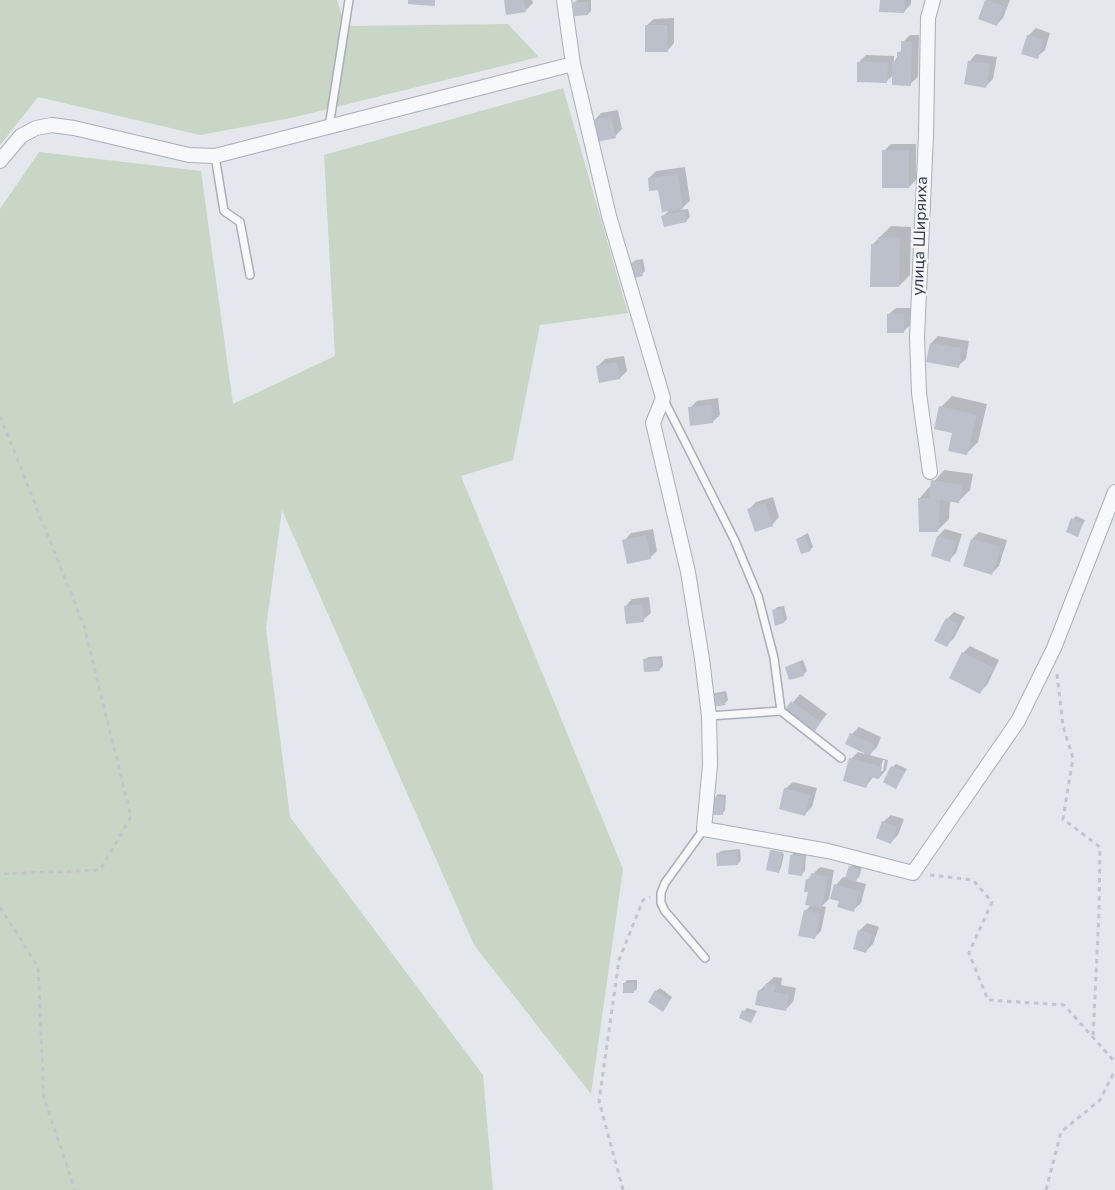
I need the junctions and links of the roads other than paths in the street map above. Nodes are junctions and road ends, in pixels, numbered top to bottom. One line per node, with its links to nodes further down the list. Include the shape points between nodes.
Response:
1 (349, 0): 5 (lane)
2 (564, 0): 4 (street)
3 (933, 0): 10 (street, улица Ширяиха, via 928,18 917,337 919,393)
4 (573, 64): 5 (street); 9 (street, via 609,216)
5 (329, 127): 6 (street)
6 (215, 156): 7 (street, via 189,155 52,125 21,136); 8 (lane, via 224,211 240,222)
7 (0, 161)
8 (250, 275)
9 (663, 398): 12 (lane, via 735,541 758,596 774,658); 13 (street, via 653,423 688,572)
10 (930, 472)
11 (1115, 492): 15 (street, via 1054,648 1018,721 913,873 828,851)
12 (781, 711): 13 (lane); 14 (lane)
13 (709, 716): 15 (street, via 710,765)
14 (841, 758)
15 (704, 829): 16 (lane, via 665,883 661,903)
16 (705, 958)

